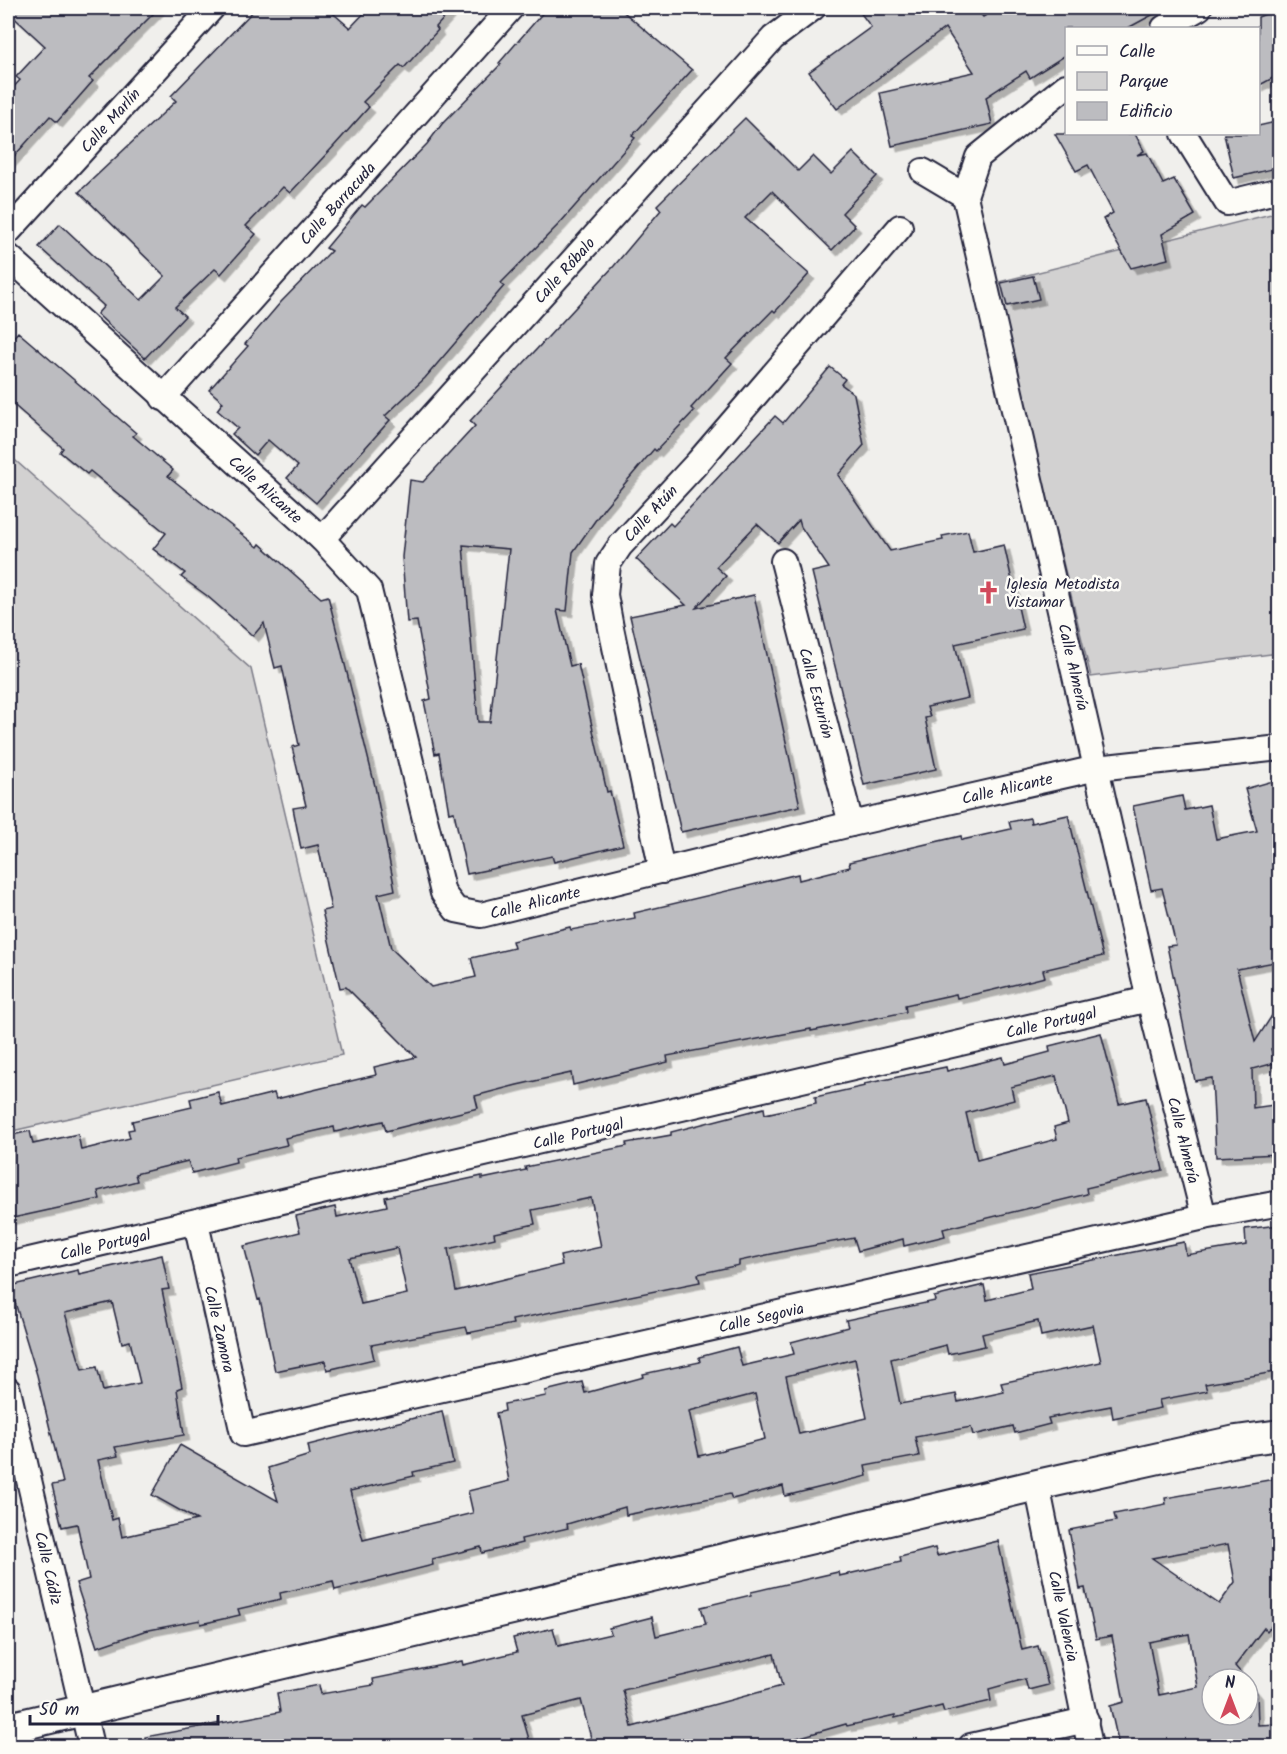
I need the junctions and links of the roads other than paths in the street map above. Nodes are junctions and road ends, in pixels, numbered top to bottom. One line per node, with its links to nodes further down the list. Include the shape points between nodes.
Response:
1 (212, 8): 12 (street, Calle Marlín)
2 (511, 8): 14 (street, Calle Barracuda)
3 (813, 8): 15 (street, Calle Róbalo, via 773,38)
4 (1199, 8): 5 (street)
5 (1166, 27)
6 (1065, 87): 10 (street, via 978,157)
7 (1185, 135): 9 (street, via 1227,202)
8 (923, 171): 10 (street)
9 (1280, 190)
10 (965, 196): 18 (street, Calle Almería)
11 (900, 227): 20 (street, Calle Atún, via 608,564 605,595 610,628)
12 (8, 232)
13 (8, 256): 14 (street, Calle Alicante)
14 (163, 398): 15 (street, Calle Alicante)
15 (322, 539): 20 (street, Calle Alicante, via 369,590 443,892 456,909 481,915)
16 (783, 561): 19 (street, Calle Esturión)
17 (1280, 748): 18 (street, Calle Alicante)
18 (1097, 768): 19 (street, Calle Alicante); 21 (street, Calle Almería)
19 (851, 824): 20 (street, Calle Alicante)
20 (662, 871)
21 (1149, 999): 23 (street, Calle Almería); 24 (street, Calle Portugal)
22 (1280, 1203): 23 (street, Calle Segovia)
23 (1204, 1217): 27 (street, Calle Segovia)
24 (196, 1223): 25 (street, Calle Portugal); 27 (street, Calle Zamora)
25 (8, 1265)
26 (8, 1390): 30 (street, Calle Cádiz)
27 (243, 1434)
28 (1280, 1435): 29 (street)
29 (1037, 1485): 30 (street); 31 (street, Calle Valencia)
30 (82, 1710): 32 (street); 33 (street, Calle Cádiz)
31 (1086, 1720): 34 (street); 35 (street, Calle Valencia)
32 (8, 1728)
33 (91, 1746)
34 (971, 1746)
35 (1090, 1746)

